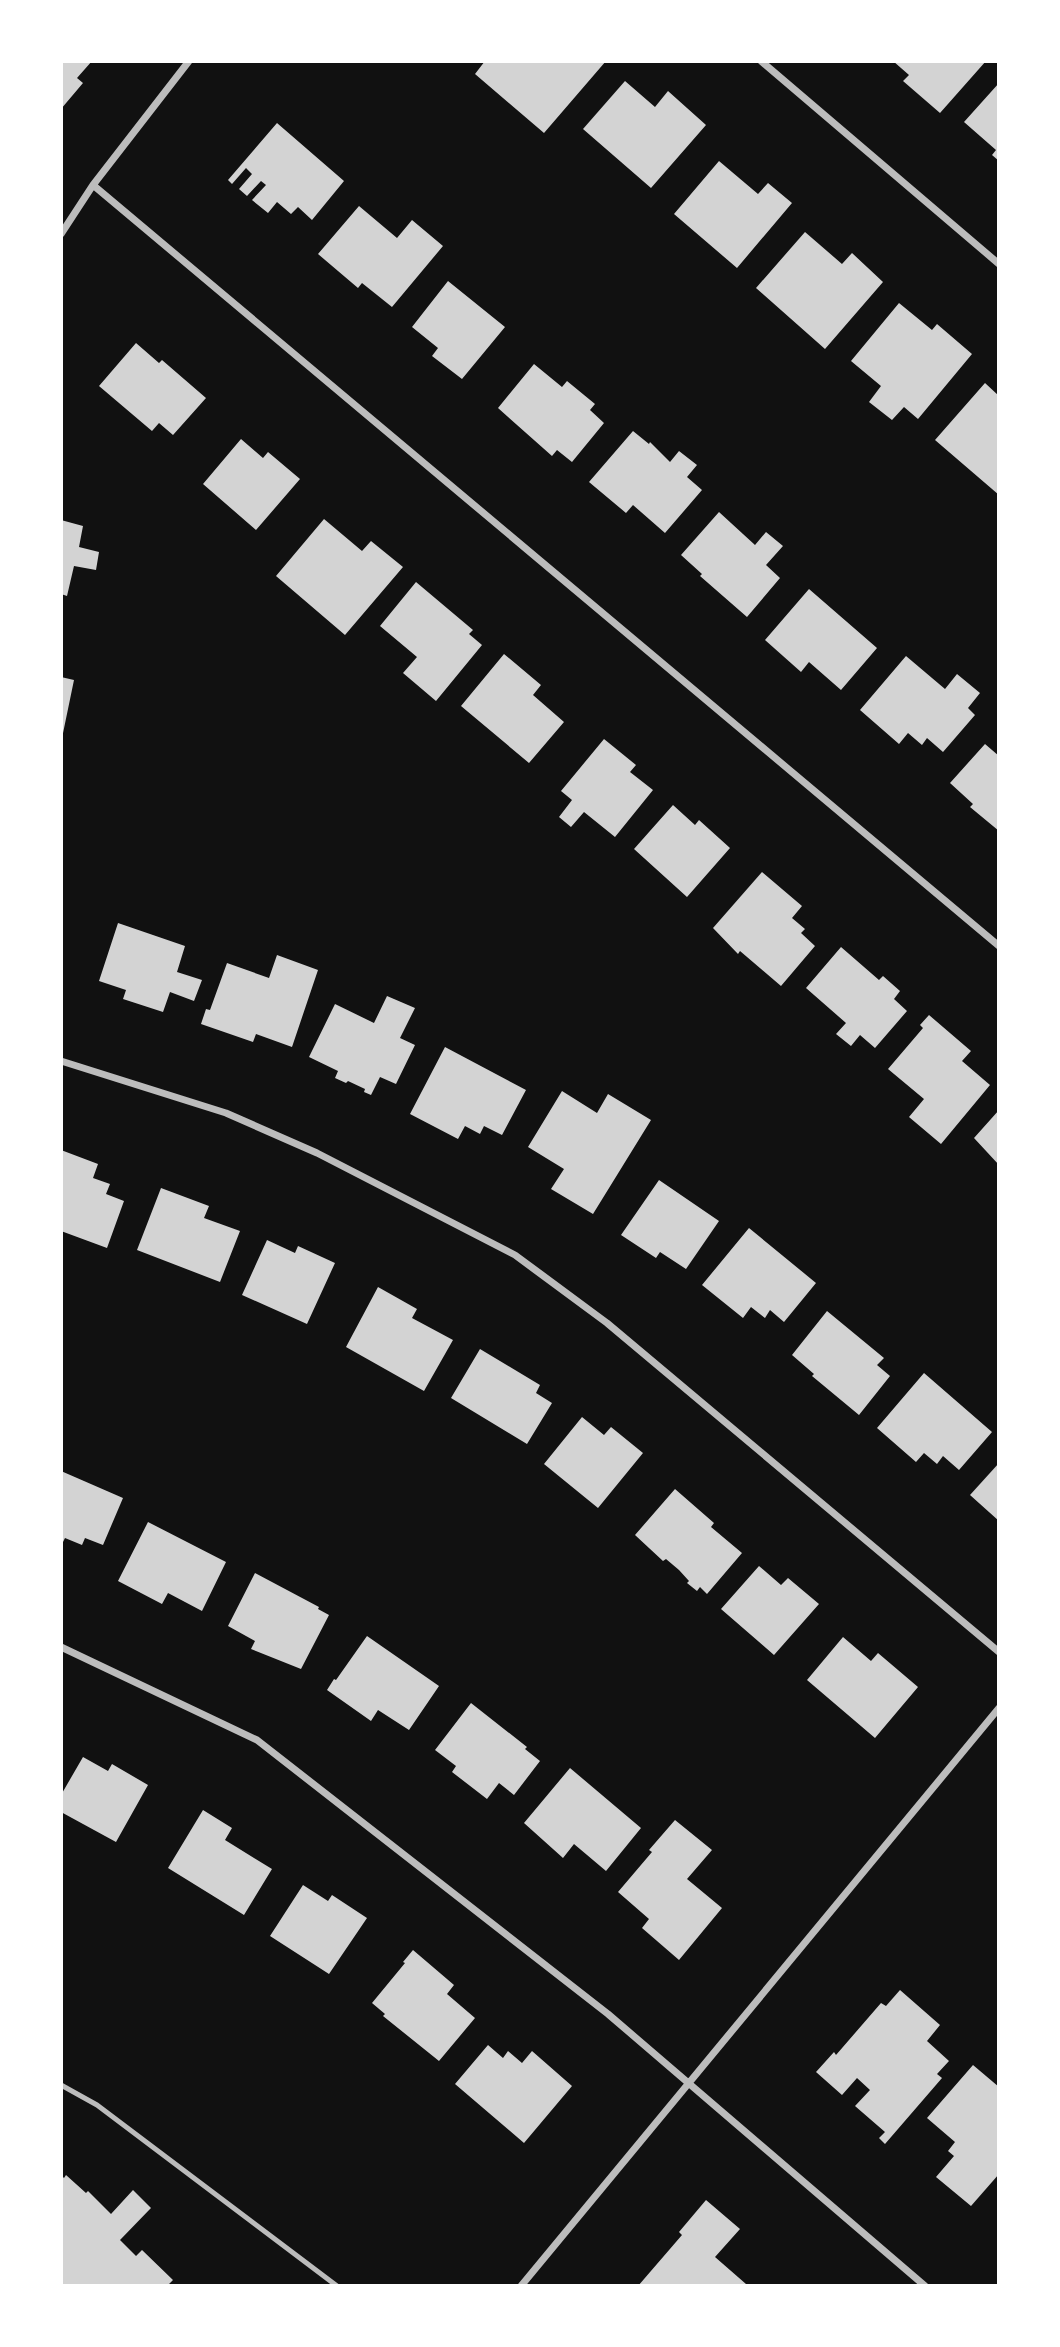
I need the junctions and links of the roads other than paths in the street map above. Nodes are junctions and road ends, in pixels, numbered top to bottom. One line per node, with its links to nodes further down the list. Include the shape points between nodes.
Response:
1 (189, 61): 3 (street)
2 (761, 61): 5 (street)
3 (93, 185): 4 (street); 6 (street)
4 (61, 234)
5 (999, 264)
6 (999, 946)
7 (61, 1061): 9 (street, via 226,1113 317,1153 515,1255 607,1323)
8 (61, 1647): 11 (street, via 257,1740 608,2014)
9 (999, 1652)
10 (999, 1708): 11 (street)
11 (688, 2084): 14 (street); 15 (street)
12 (61, 2085): 13 (lane, via 97,2105)
13 (337, 2286)
14 (522, 2286)
15 (925, 2286)

